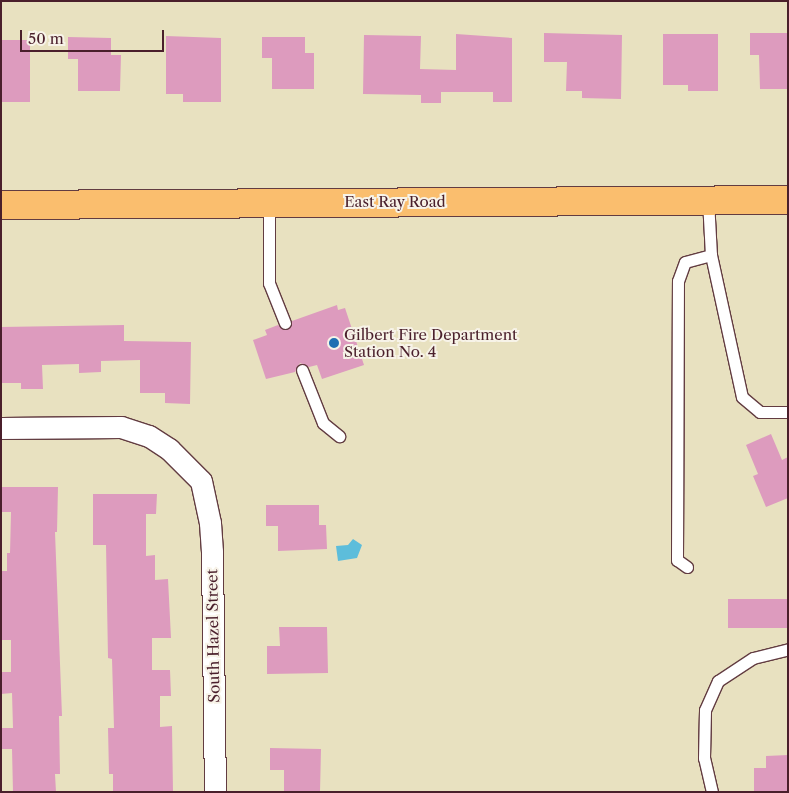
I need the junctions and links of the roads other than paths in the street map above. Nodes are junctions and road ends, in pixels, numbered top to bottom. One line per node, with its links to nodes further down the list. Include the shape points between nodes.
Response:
1 (708, 200): 2 (main road, East Ray Road); 3 (main road, East Ray Road); 5 (lane)
2 (788, 200)
3 (269, 203): 4 (main road, East Ray Road); 6 (lane, via 269,283)
4 (1, 205)
5 (711, 255): 8 (lane, via 742,397 760,412); 11 (lane, via 685,262 678,281 677,560)
6 (285, 323)
7 (302, 370): 10 (lane, via 323,423)
8 (788, 412)
9 (1, 428): 13 (street, South Hazel Street, via 121,427 149,436 169,449 201,482 210,523 212,552)
10 (339, 436)
11 (687, 567)
12 (788, 649): 14 (lane, via 753,658 718,681 705,710 704,758)
13 (215, 792)
14 (712, 792)

